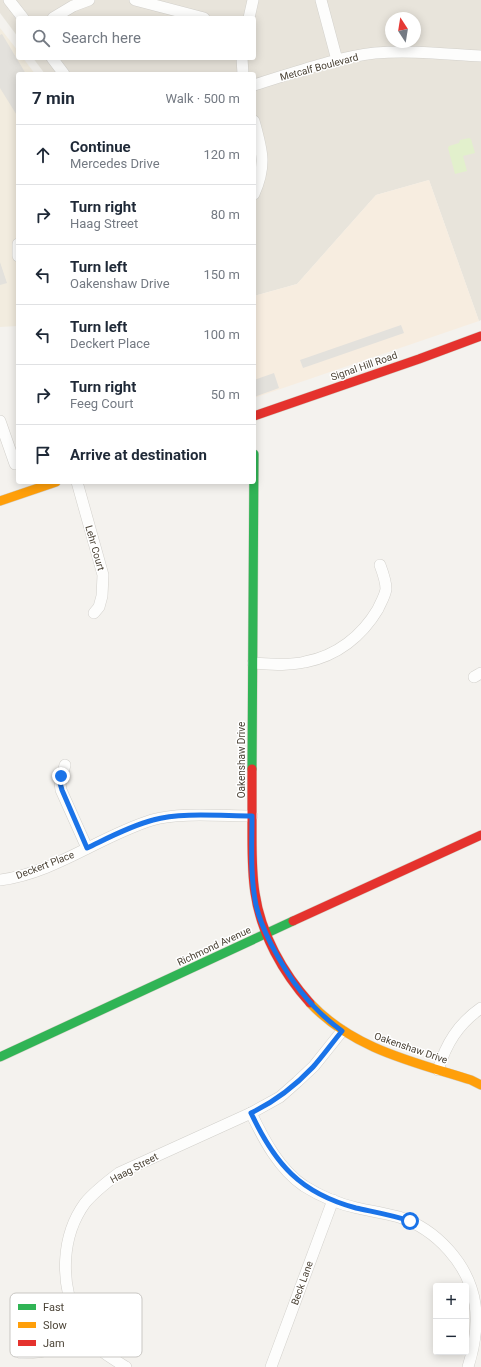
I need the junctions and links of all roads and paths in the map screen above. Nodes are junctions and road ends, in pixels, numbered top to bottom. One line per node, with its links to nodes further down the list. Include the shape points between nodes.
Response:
1 (10, 0): 6 (street)
2 (88, 0): 7 (street)
3 (135, 0): 8 (street)
4 (253, 0): 9 (street)
5 (321, 0): 13 (street)
6 (22, 16)
7 (56, 16)
8 (196, 16)
9 (249, 16)
10 (481, 56): 13 (street, Metcalf Boulevard, via 406,52)
11 (54, 60): 14 (street)
12 (242, 60): 15 (street)
13 (338, 60): 16 (street, Metcalf Boulevard)
14 (62, 72)
15 (243, 72)
16 (256, 84)
17 (256, 128): 18 (street, via 263,160)
18 (256, 188)
19 (481, 336): 20 (street, Signal Hill Road)
20 (256, 415)
21 (0, 421): 22 (street)
22 (14, 464)
23 (50, 484): 26 (street)
24 (78, 484): 28 (street, Lehr Court, via 103,575 102,596)
25 (254, 484): 29 (street, Oakenshaw Drive)
26 (0, 501)
27 (380, 565): 29 (street, via 385,580 384,598 372,619 354,638 329,655 304,663)
28 (94, 613)
29 (253, 663): 31 (street, Oakenshaw Drive)
30 (65, 765): 33 (street, via 60,783)
31 (252, 816): 33 (street, Deckert Place, via 192,816 153,820); 35 (street, Oakenshaw Drive, via 253,888 258,914)
32 (481, 835): 35 (street, Richmond Avenue)
33 (87, 848): 34 (street, Deckert Place, via 28,874)
34 (0, 880)
35 (266, 934): 37 (street, Oakenshaw Drive, via 294,985 315,1009); 38 (street, Richmond Avenue)
36 (481, 1008): 39 (street, via 455,1032 446,1046)
37 (342, 1031): 39 (street, Oakenshaw Drive, via 391,1055); 41 (street, Haag Street, via 298,1082)
38 (0, 1057)
39 (438, 1070): 40 (street, Oakenshaw Drive)
40 (481, 1085)
41 (251, 1113): 42 (street, via 266,1142 288,1171 304,1185); 43 (street, Haag Street, via 120,1173 85,1203 70,1232 65,1263)
42 (333, 1200): 46 (street, Beck Lane); 47 (street, via 410,1221 432,1235 449,1251 467,1279 475,1303 475,1331)
43 (68, 1293)
44 (110, 1357): 45 (street, Haag Street)
45 (126, 1367)
46 (272, 1367)
47 (468, 1367)

